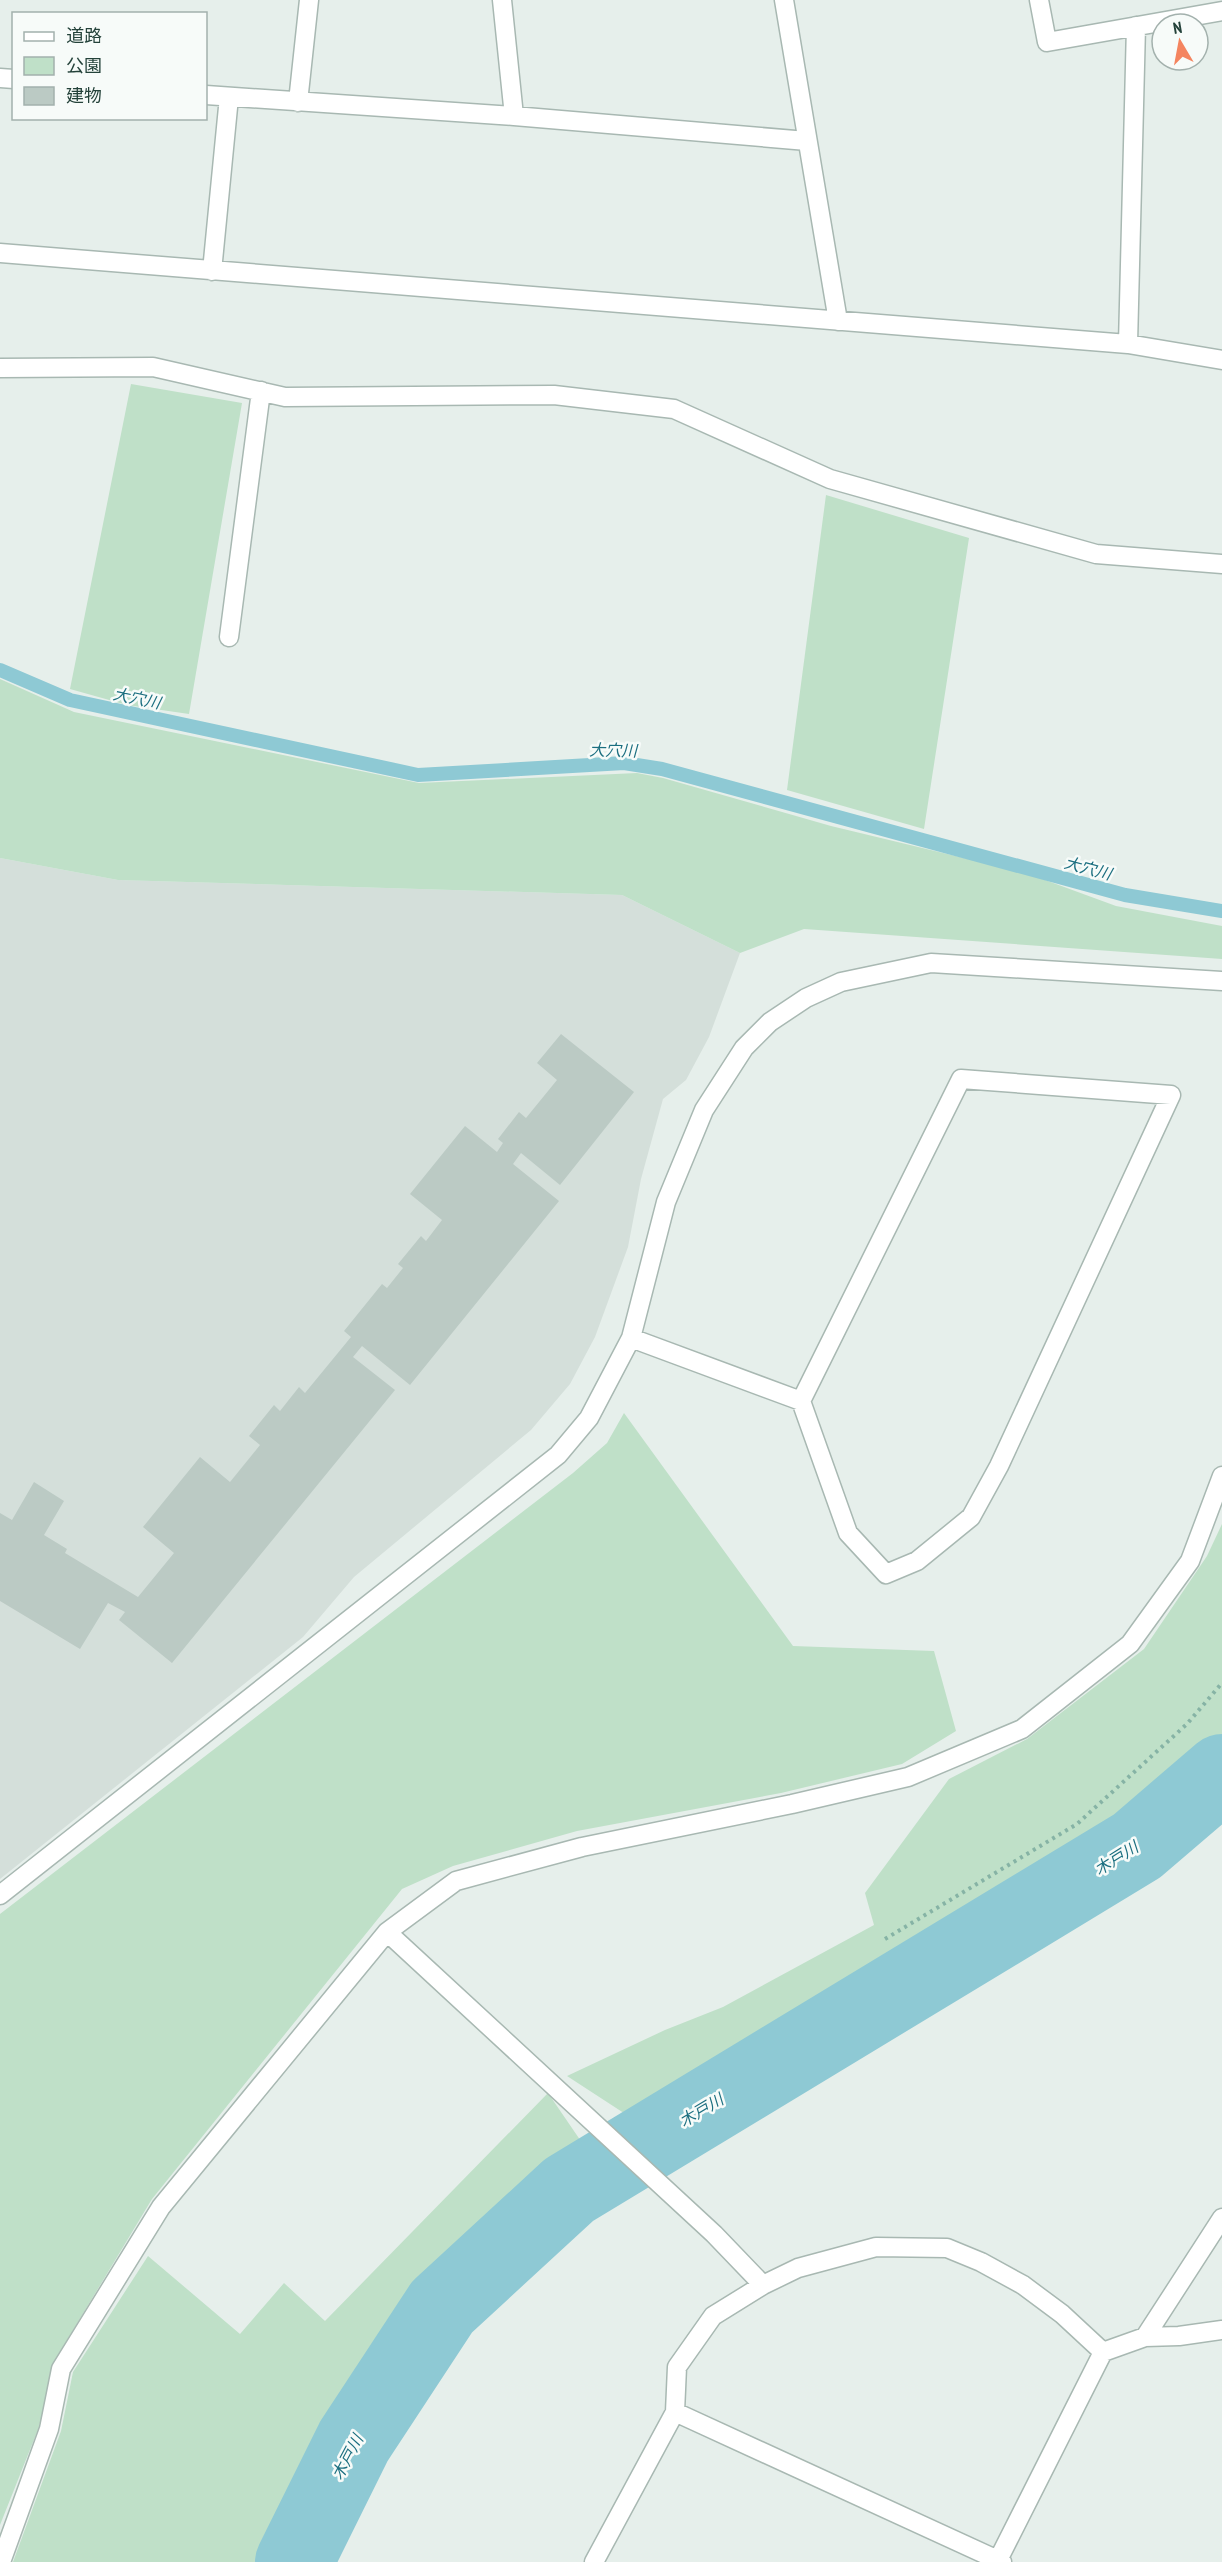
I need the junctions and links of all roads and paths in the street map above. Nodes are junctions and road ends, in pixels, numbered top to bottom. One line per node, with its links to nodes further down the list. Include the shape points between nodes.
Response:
1 (309, 0): 9 (street)
2 (502, 0): 10 (street)
3 (784, 0): 11 (street)
4 (1039, 0): 6 (street, via 1047,42)
5 (1222, 11): 6 (street)
6 (1136, 26): 15 (street)
7 (207, 95): 8 (street)
8 (229, 97): 9 (street); 13 (street)
9 (298, 102): 10 (street)
10 (514, 116): 11 (street)
11 (807, 141): 14 (street)
12 (0, 253): 13 (street)
13 (212, 271): 14 (street)
14 (838, 321): 15 (street)
15 (1128, 344): 16 (street)
16 (1222, 360)
17 (0, 368): 18 (street, via 153,367)
18 (261, 391): 19 (street, via 285,397 554,395 674,409 841,483 1096,554); 20 (street)
19 (1222, 564)
20 (229, 637)
21 (1222, 981): 22 (street, via 931,963 841,982 806,998 770,1022 744,1047 704,1110 666,1202)
22 (631, 1338): 23 (street); 26 (street, via 589,1418 558,1455)
23 (801, 1401): 23 (street, via 961,1079 1171,1095 999,1466 971,1517 917,1561 886,1574 848,1533)
24 (1222, 1476): 27 (street, via 1190,1561 1130,1644 1022,1729 908,1777 582,1847 456,1881)
25 (1222, 1683): 28 (path, via 1187,1724 1077,1824)
26 (0, 1895)
27 (387, 1932): 30 (street, via 714,2234); 35 (street, via 161,2207 61,2369 49,2429)
28 (885, 1939)
29 (1222, 2218): 32 (street)
30 (763, 2285): 33 (street, via 798,2268 876,2247 947,2248 1023,2285); 34 (street, via 713,2316 677,2367)
31 (1222, 2330): 32 (street)
32 (1145, 2337): 33 (street)
33 (1103, 2352): 37 (street)
34 (675, 2412): 36 (street); 37 (street)
35 (0, 2562)
36 (594, 2562)
37 (999, 2562)

